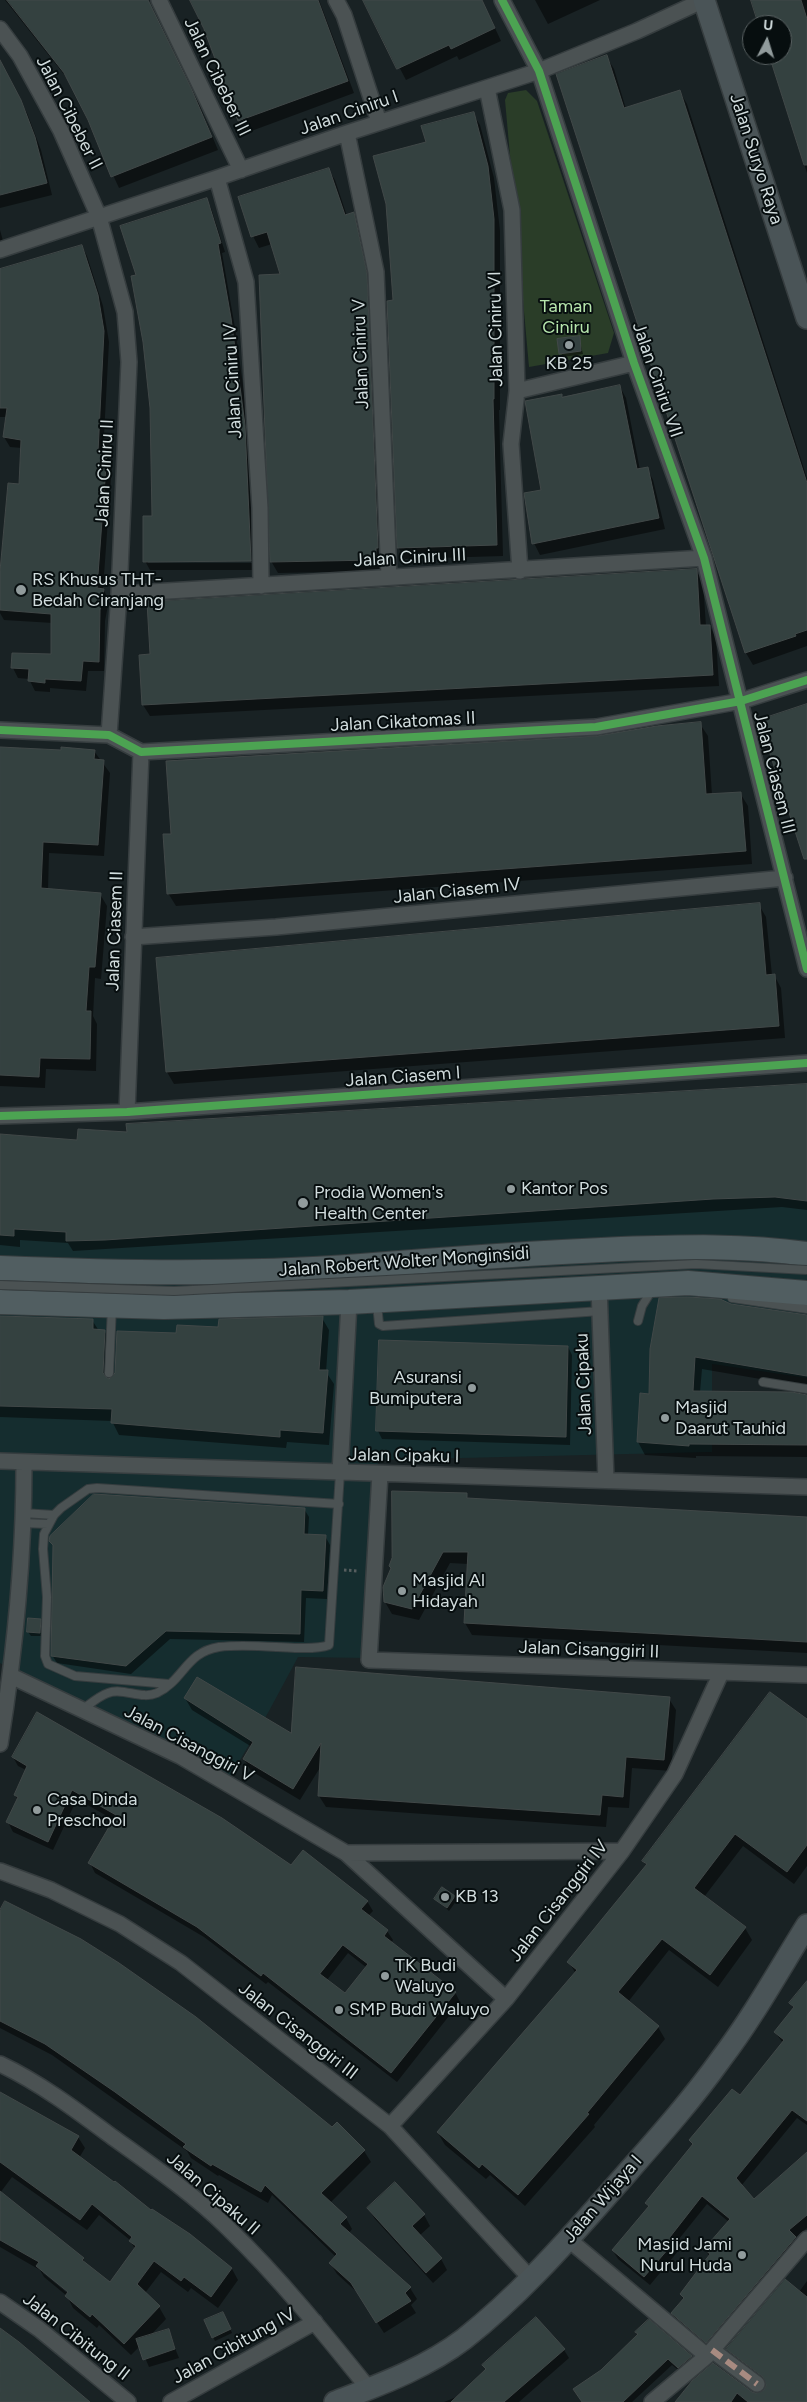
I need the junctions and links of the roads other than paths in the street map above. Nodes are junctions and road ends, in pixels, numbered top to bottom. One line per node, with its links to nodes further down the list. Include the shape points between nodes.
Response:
1 (159, 0): 10 (street, Jalan Cibeber III)
2 (336, 0): 8 (street, via 344,15)
3 (502, 0): 6 (street, Jalan Ciniru VII)
4 (704, 0): 6 (street, Jalan Ciniru I); 14 (main road, Jalan Suryo Raya)
5 (0, 29): 12 (street, Jalan Cibeber II, via 40,90)
6 (539, 71): 7 (street, Jalan Ciniru I); 15 (street, Jalan Ciniru VII)
7 (487, 88): 8 (street, Jalan Ciniru I); 16 (street, Jalan Ciniru VI, via 512,210)
8 (379, 122): 9 (street, Jalan Ciniru I)
9 (347, 133): 10 (street, Jalan Ciniru I); 19 (street, Jalan Ciniru V, via 376,272)
10 (241, 170): 11 (street, Jalan Ciniru I)
11 (218, 178): 12 (street, Jalan Ciniru I); 20 (street, Jalan Ciniru IV, via 246,282 260,508)
12 (99, 217): 13 (street, Jalan Ciniru I); 21 (street, Jalan Ciniru II, via 126,312 129,362)
13 (0, 250)
14 (807, 318)
15 (634, 363): 16 (street); 17 (street, Jalan Ciniru VII)
16 (517, 391): 18 (street, Jalan Ciniru VI, via 511,444)
17 (704, 558): 18 (street, Jalan Ciniru III); 23 (street, Jalan Ciniru VII)
18 (520, 571): 19 (street, Jalan Ciniru III)
19 (389, 577): 20 (street, Jalan Ciniru III)
20 (261, 586): 21 (street, Jalan Ciniru III)
21 (119, 594): 25 (street, Jalan Ciniru II)
22 (807, 680): 23 (street, Jalan Cikatomas II)
23 (741, 700): 26 (street, Jalan Cikatomas II, via 596,726); 27 (street, Jalan Ciasem III)
24 (0, 730): 25 (street)
25 (109, 735): 26 (street)
26 (141, 752): 28 (street, Jalan Ciasem II)
27 (785, 878): 28 (street, Jalan Ciasem IV, via 276,928); 29 (street, Jalan Ciasem III)
28 (133, 938): 31 (street, Jalan Ciasem II)
29 (807, 969)
30 (807, 1063): 31 (street, Jalan Ciasem I)
31 (127, 1112): 32 (street, Jalan Ciasem I)
32 (0, 1116)
33 (617, 1249): 34 (main road, Jalan Robert Wolter Monginsidi, via 700,1246); 35 (main road, Jalan Robert Wolter Monginsidi); 44 (main road, via 631,1252)
34 (807, 1254)
35 (473, 1256): 39 (main road, Jalan Robert Wolter Monginsidi); 49 (main road)
36 (9, 1269): 37 (main road, Jalan Robert Wolter Monginsidi); 42 (main road)
37 (69, 1270): 39 (main road, Jalan Robert Wolter Monginsidi, via 168,1273); 42 (main road)
38 (807, 1270): 41 (lane, bridge, via 696,1264 174,1290)
39 (272, 1271): 49 (main road, via 318,1298)
40 (807, 1276): 45 (main road)
41 (0, 1285)
42 (43, 1286): 48 (main road); 50 (main road)
43 (599, 1287): 44 (main road, Jalan Robert Wolter Monginsidi); 49 (main road, Jalan Robert Wolter Monginsidi); 53 (street, Jalan Cipaku)
44 (687, 1288): 45 (main road, Jalan Robert Wolter Monginsidi); 54 (lane, via 652,1290 642,1306)
45 (776, 1291): 46 (main road, Jalan Robert Wolter Monginsidi)
46 (807, 1293)
47 (725, 1297): 52 (lane)
48 (8, 1302): 50 (main road, Jalan Robert Wolter Monginsidi)
49 (363, 1302): 51 (main road, Jalan Robert Wolter Monginsidi); 53 (lane, via 383,1326); 60 (street)
50 (68, 1305): 51 (main road, Jalan Robert Wolter Monginsidi)
51 (112, 1306): 55 (lane)
52 (807, 1309)
53 (601, 1311): 62 (street, Jalan Cipaku)
54 (638, 1321)
55 (109, 1373)
56 (764, 1382): 57 (lane)
57 (807, 1389)
58 (0, 1461): 59 (street, Jalan Cipaku I)
59 (24, 1463): 60 (street, Jalan Cipaku I); 66 (street)
60 (340, 1473): 61 (street, Jalan Cipaku I); 64 (lane)
61 (380, 1474): 62 (street, Jalan Cipaku I); 68 (street, Jalan Cisanggiri II, via 369,1660)
62 (606, 1480): 63 (street, Jalan Cipaku I)
63 (807, 1487)
64 (339, 1504): 65 (lane, via 97,1488 88,1489); 71 (lane, via 329,1646 207,1649 191,1660)
65 (54, 1515): 66 (lane); 67 (lane)
66 (23, 1518): 67 (lane); 70 (street)
67 (48, 1524): 71 (lane, via 42,1550 47,1597 45,1656 48,1664 75,1676)
68 (721, 1673): 69 (street, Jalan Cisanggiri II); 74 (street, Jalan Cisanggiri IV, via 675,1774)
69 (807, 1675)
70 (12, 1676): 72 (street, Jalan Cisanggiri V); 73 (street)
71 (170, 1684): 72 (lane, via 156,1694 108,1693)
72 (81, 1710): 75 (street, Jalan Cisanggiri V, via 180,1756)
73 (0, 1744)
74 (622, 1851): 75 (street); 78 (street, Jalan Cisanggiri IV)
75 (346, 1853): 78 (street, Jalan Cisanggiri V)
76 (0, 1871): 80 (street, Jalan Cisanggiri III, via 50,1890 120,1924 181,1963)
77 (807, 1925): 82 (main road, Jalan Wijaya I, via 702,2085)
78 (506, 2000): 80 (street, Jalan Cisanggiri IV)
79 (0, 2064): 85 (street, Jalan Cipaku II, via 91,2120 226,2225)
80 (390, 2126): 83 (street, Jalan Cisanggiri III)
81 (807, 2239): 86 (street)
82 (568, 2240): 83 (main road, Jalan Wijaya I); 86 (street)
83 (531, 2279): 88 (main road, Jalan Wijaya I, via 463,2339 415,2369)
84 (0, 2302): 89 (street, Jalan Cibitung II, via 39,2329)
85 (315, 2322): 88 (street, Jalan Cipaku II); 90 (street, Jalan Cibitung IV)
86 (709, 2353): 87 (street); 92 (street)
87 (757, 2384)
88 (369, 2389): 91 (main road, Jalan Wijaya I)
89 (128, 2402)
90 (171, 2402)
91 (335, 2402)
92 (652, 2402)

